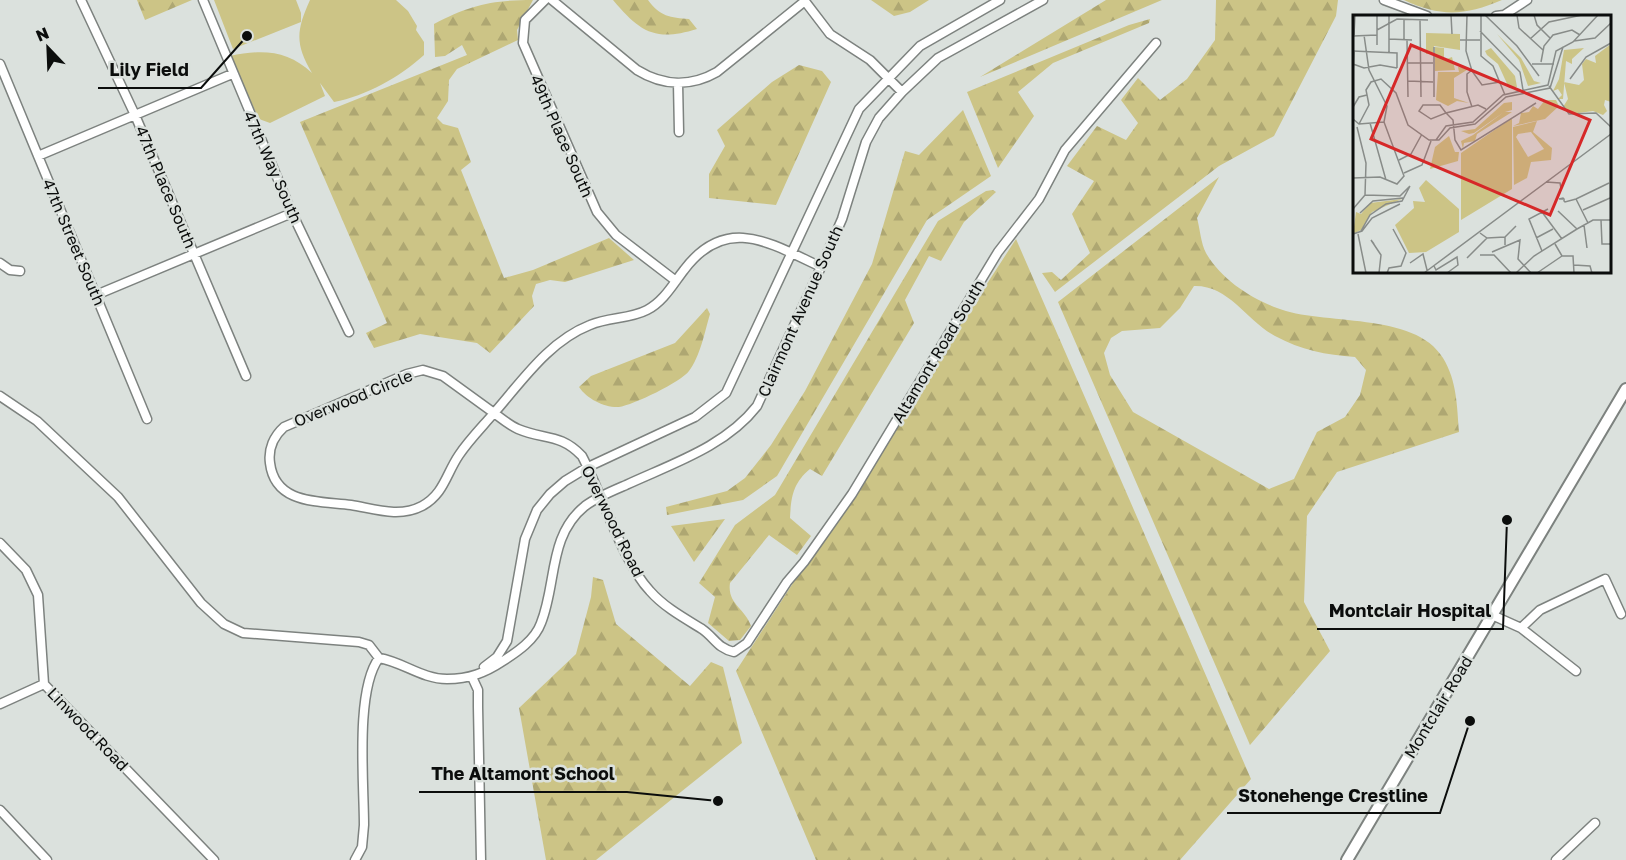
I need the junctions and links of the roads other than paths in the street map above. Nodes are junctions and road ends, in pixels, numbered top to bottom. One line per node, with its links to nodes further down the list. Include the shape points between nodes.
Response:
1 (81, 0): 18 (street, 47th Place South)
2 (203, 0): 14 (street, 47th Way South)
3 (545, 0): 27 (street, 49th Place South, via 525,20 523,43 584,188 616,235)
4 (552, 0): 16 (street, via 637,70 652,78)
5 (1000, 0): 15 (street, Clairmont Avenue South, via 929,39)
6 (1044, 0): 17 (street, Clairmont Avenue South, via 938,58)
7 (1384, 0): 10 (street)
8 (1527, 0): 11 (street)
9 (805, 1): 15 (street, via 830,34 864,55); 16 (street, via 717,72)
10 (1424, 15)
11 (1504, 15)
12 (1156, 43): 41 (street, Altamont Road South, via 1065,150 1039,199 998,252 852,494 747,643 734,652)
13 (0, 64): 20 (street, 47th Street South)
14 (232, 74): 18 (street); 21 (street, 47th Way South)
15 (887, 77): 17 (street); 22 (street, Clairmont Avenue South, via 854,117)
16 (678, 83): 19 (street)
17 (902, 92): 25 (street, Clairmont Avenue South, via 879,118 866,142 842,219)
18 (135, 115): 20 (street); 23 (street, 47th Place South)
19 (680, 132)
20 (38, 156): 28 (street, 47th Street South)
21 (292, 213): 23 (street); 29 (street, 47th Way South)
22 (791, 253): 25 (street); 27 (street, via 752,238 727,238 700,251); 35 (street, Clairmont Avenue South, via 726,393 695,417)
23 (194, 254): 28 (street); 30 (street, 47th Place South)
24 (0, 263): 26 (street)
25 (821, 267): 36 (street, Clairmont Avenue South, via 767,388 744,422 712,445)
26 (20, 271)
27 (676, 281): 33 (street, via 647,310 595,323 561,340)
28 (96, 295): 34 (street, 47th Street South)
29 (349, 332)
30 (246, 376)
31 (1626, 389): 39 (main road, Montclair Road)
32 (0, 396): 42 (street, Clairmont Avenue South, via 37,421 118,497 201,603 224,624 243,633 359,642 369,645)
33 (494, 413): 33 (street, Overwood Circle, via 456,458 441,490 424,505 411,510 391,512 300,499 277,483 270,466 273,441 289,423 413,372 439,373); 35 (street, Overwood Road, via 516,428 570,444)
34 (147, 419)
35 (588, 467): 36 (street, Overwood Road); 44 (street, Clairmont Avenue South, via 557,487 537,510 525,539 507,641 496,657)
36 (602, 496): 41 (street, Overwood Road, via 634,569 649,591 711,636); 44 (street, Clairmont Avenue South, via 582,509 562,534 541,625 515,653)
37 (0, 543): 45 (street, Linwood Road, via 26,570 38,595)
38 (1622, 614): 40 (street, via 1605,579 1540,610)
39 (1492, 615): 40 (street); 53 (main road, Montclair Road)
40 (1521, 628): 43 (street)
41 (721, 649)
42 (378, 658): 44 (street, Clairmont Avenue South, via 395,661 432,678); 51 (street, via 364,689 364,825 362,847)
43 (1576, 671)
44 (472, 677): 52 (street, via 478,690)
45 (44, 684): 46 (street); 50 (street, Linwood Road)
46 (0, 704)
47 (0, 810): 49 (street)
48 (1595, 823): 54 (street)
49 (47, 860)
50 (214, 860)
51 (355, 860)
52 (481, 860)
53 (1347, 860)
54 (1556, 860)

